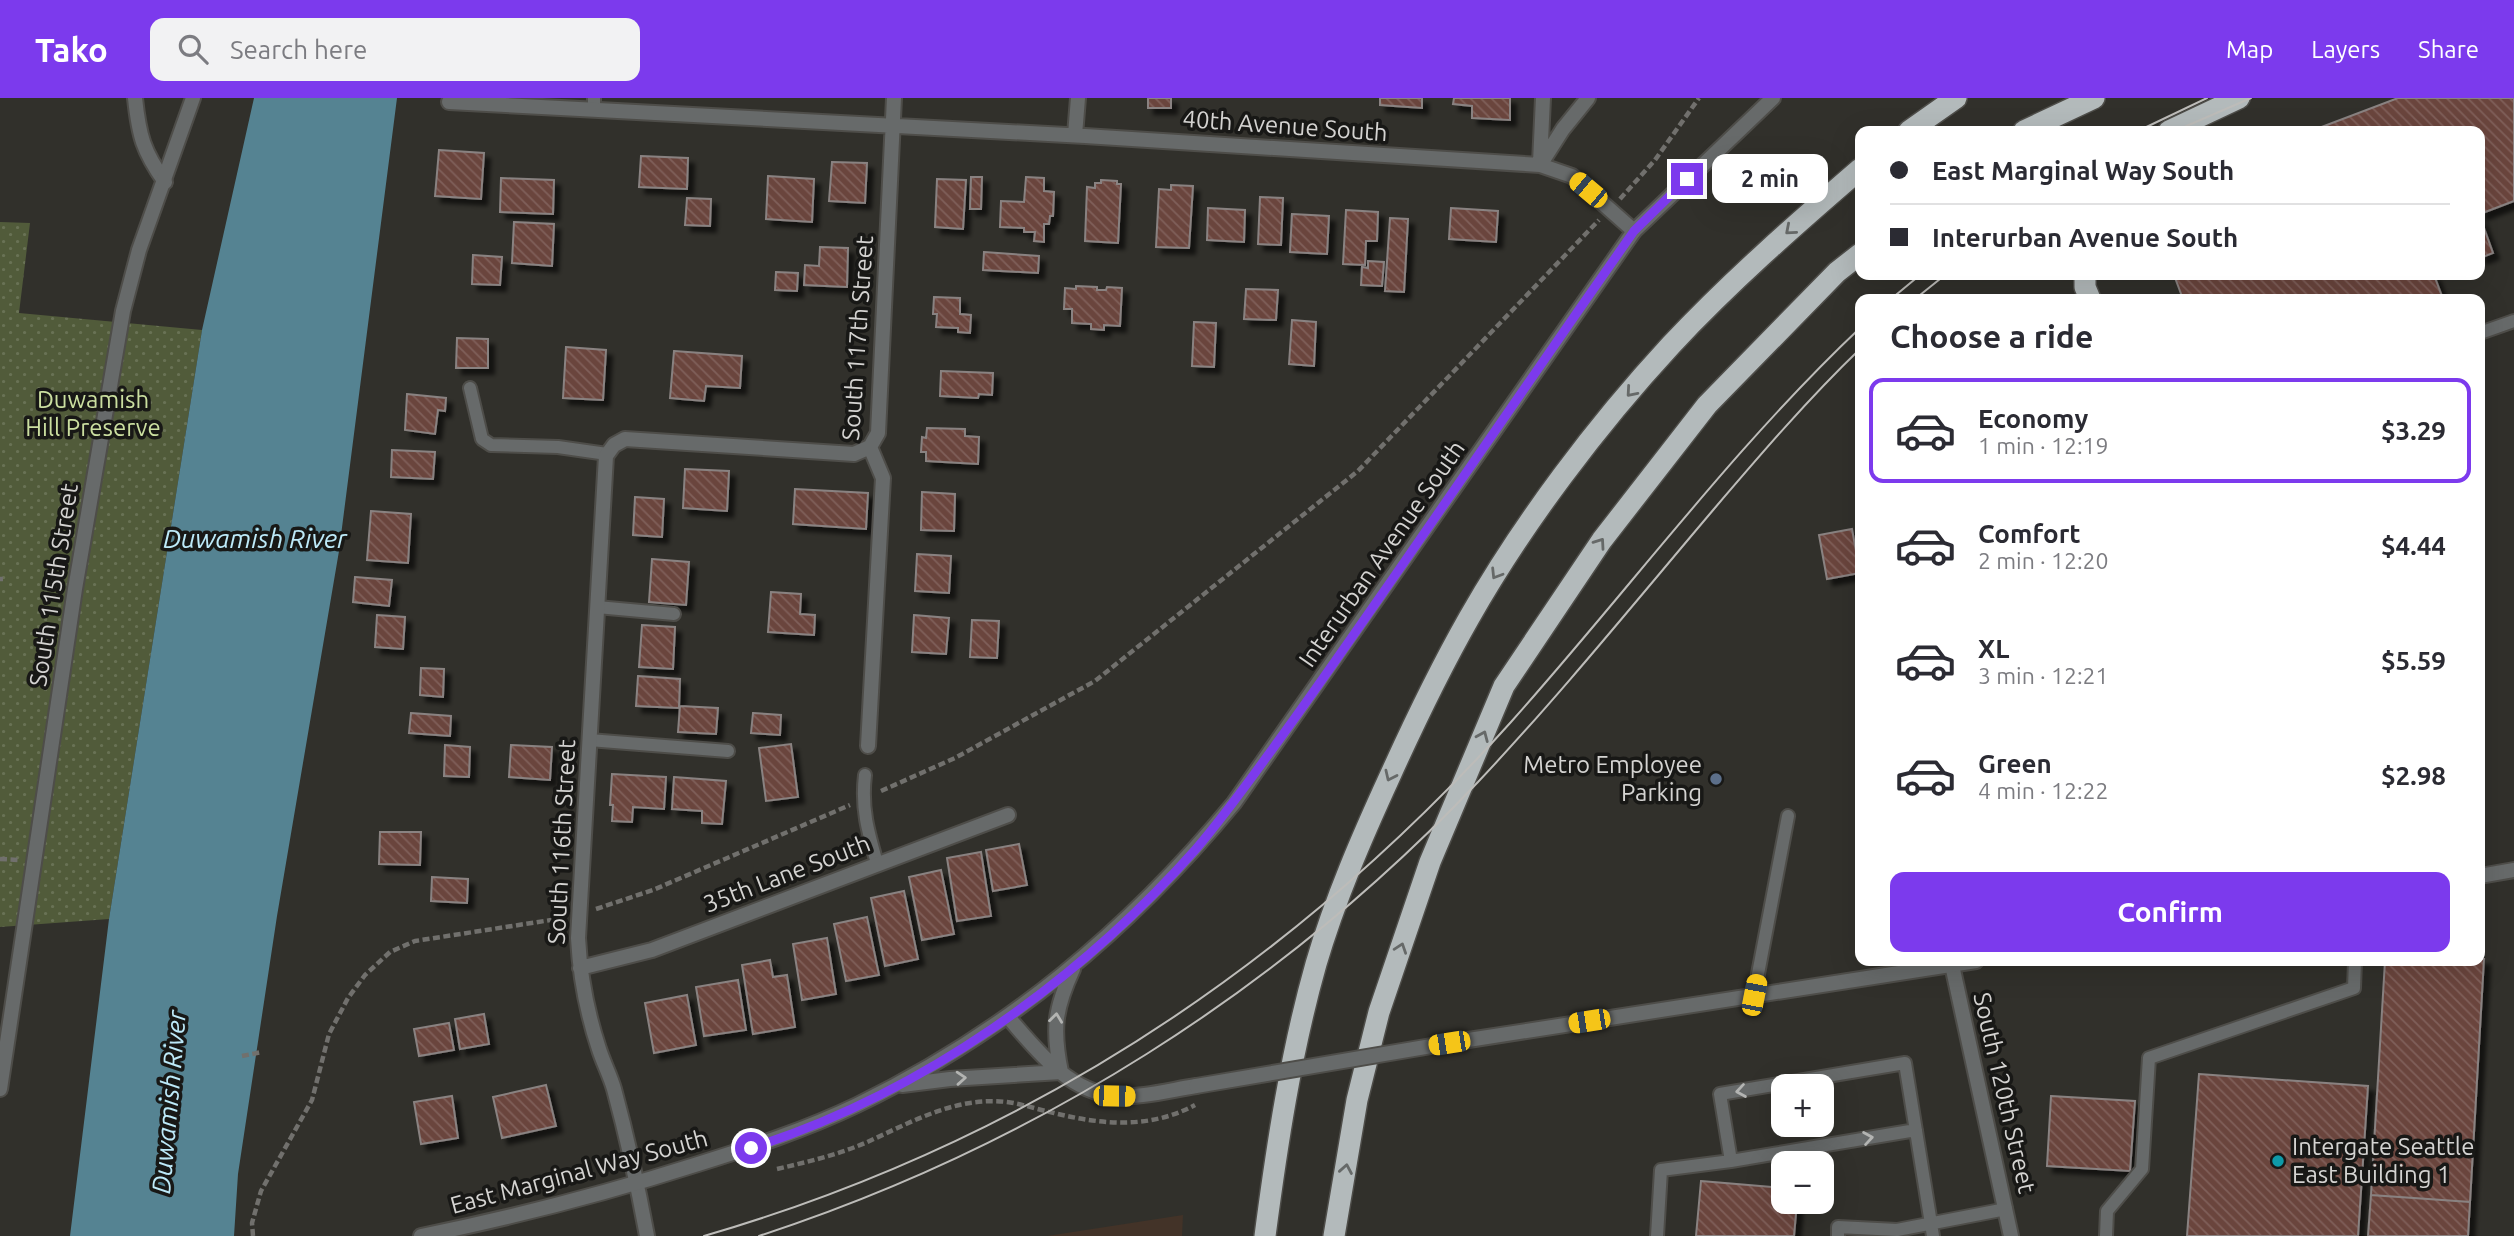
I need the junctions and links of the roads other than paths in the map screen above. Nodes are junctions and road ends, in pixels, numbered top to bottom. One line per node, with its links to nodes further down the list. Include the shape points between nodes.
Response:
1 (135, 98): 22 (street, via 147,157)
2 (193, 98): 22 (street, South 115th Street)
3 (693, 98): 14 (street)
4 (894, 98): 15 (street, South 117th Street)
5 (1078, 98): 19 (street)
6 (1543, 98): 20 (street)
7 (1588, 98): 20 (street)
8 (1773, 98): 23 (street, Interurban Avenue South)
9 (1956, 98): 16 (highway)
10 (2094, 98): 17 (highway)
11 (2239, 98): 18 (highway)
12 (449, 102): 13 (street, 40th Avenue South)
13 (594, 104): 14 (street, 40th Avenue South)
14 (692, 114): 15 (street, 40th Avenue South)
15 (893, 125): 19 (street, 40th Avenue South); 28 (street, South 117th Street, via 878,433)
16 (1916, 126)
17 (2035, 126)
18 (2180, 126)
19 (1075, 135): 20 (street, 40th Avenue South)
20 (1540, 165): 23 (street, 40th Avenue South, via 1572,176)
21 (1855, 173): 58 (highway, one-way to 58, via 1765,252 1671,344 1599,428 1510,551 1468,619 1353,856 1316,964 1280,1123)
22 (165, 182): 50 (street, South 115th Street, via 139,250 123,311 75,589)
23 (1634, 231): 44 (street, Interurban Avenue South, via 1234,803 1155,892)
24 (1855, 258): 59 (highway, one-way to 24, via 1357,1100 1380,1012 1430,862 1504,686 1602,540 1707,405)
25 (2514, 321): 26 (lane)
26 (2485, 331)
27 (470, 388): 29 (lane, via 482,439 491,444)
28 (870, 447): 29 (street, via 854,454 625,439); 33 (street, South 117th Street, via 883,478)
29 (611, 450): 30 (street, South 116th Street)
30 (597, 607): 31 (lane); 32 (street, South 116th Street)
31 (674, 614)
32 (589, 740): 34 (lane); 45 (street, South 116th Street, via 578,915)
33 (868, 746)
34 (728, 751)
35 (865, 775): 38 (lane, via 862,800)
36 (1008, 815): 38 (street, 35th Lane South)
37 (1788, 816): 46 (lane)
38 (877, 863): 45 (street, 35th Lane South, via 652,950)
39 (2514, 870): 40 (street)
40 (2485, 875)
41 (1933, 966): 46 (street)
42 (1953, 966): 54 (street, South 120th Street)
43 (2355, 966): 63 (lane, via 2354,988 2149,1058 2142,1169 2107,1211)
44 (1073, 967): 47 (street, Interurban Avenue South); 48 (street, one-way to 44, via 1055,1017)
45 (580, 968): 53 (street, South 116th Street)
46 (1754, 995): 48 (street, bridge, via 1144,1094 1114,1096 1086,1088)
47 (1008, 1017): 48 (street); 49 (street, East Marginal Way South)
48 (1061, 1072): 49 (street, one-way to 48)
49 (894, 1087): 53 (street, East Marginal Way South, via 776,1140)
50 (0, 1089)
51 (1916, 1130): 52 (lane, one-way to 51); 52 (lane, one-way to 52, via 1905,1063 1720,1094); 55 (lane)
52 (1731, 1161): 60 (lane, via 1661,1170)
53 (637, 1184): 56 (street, East Marginal Way South); 57 (street, South 116th Street)
54 (2007, 1209): 55 (lane); 62 (street, South 120th Street)
55 (1932, 1230): 61 (lane, via 1838,1227)
56 (421, 1236)
57 (647, 1236)
58 (1265, 1236)
59 (1334, 1236)
60 (1657, 1236)
61 (1838, 1236)
62 (2011, 1236)
63 (2106, 1236)

